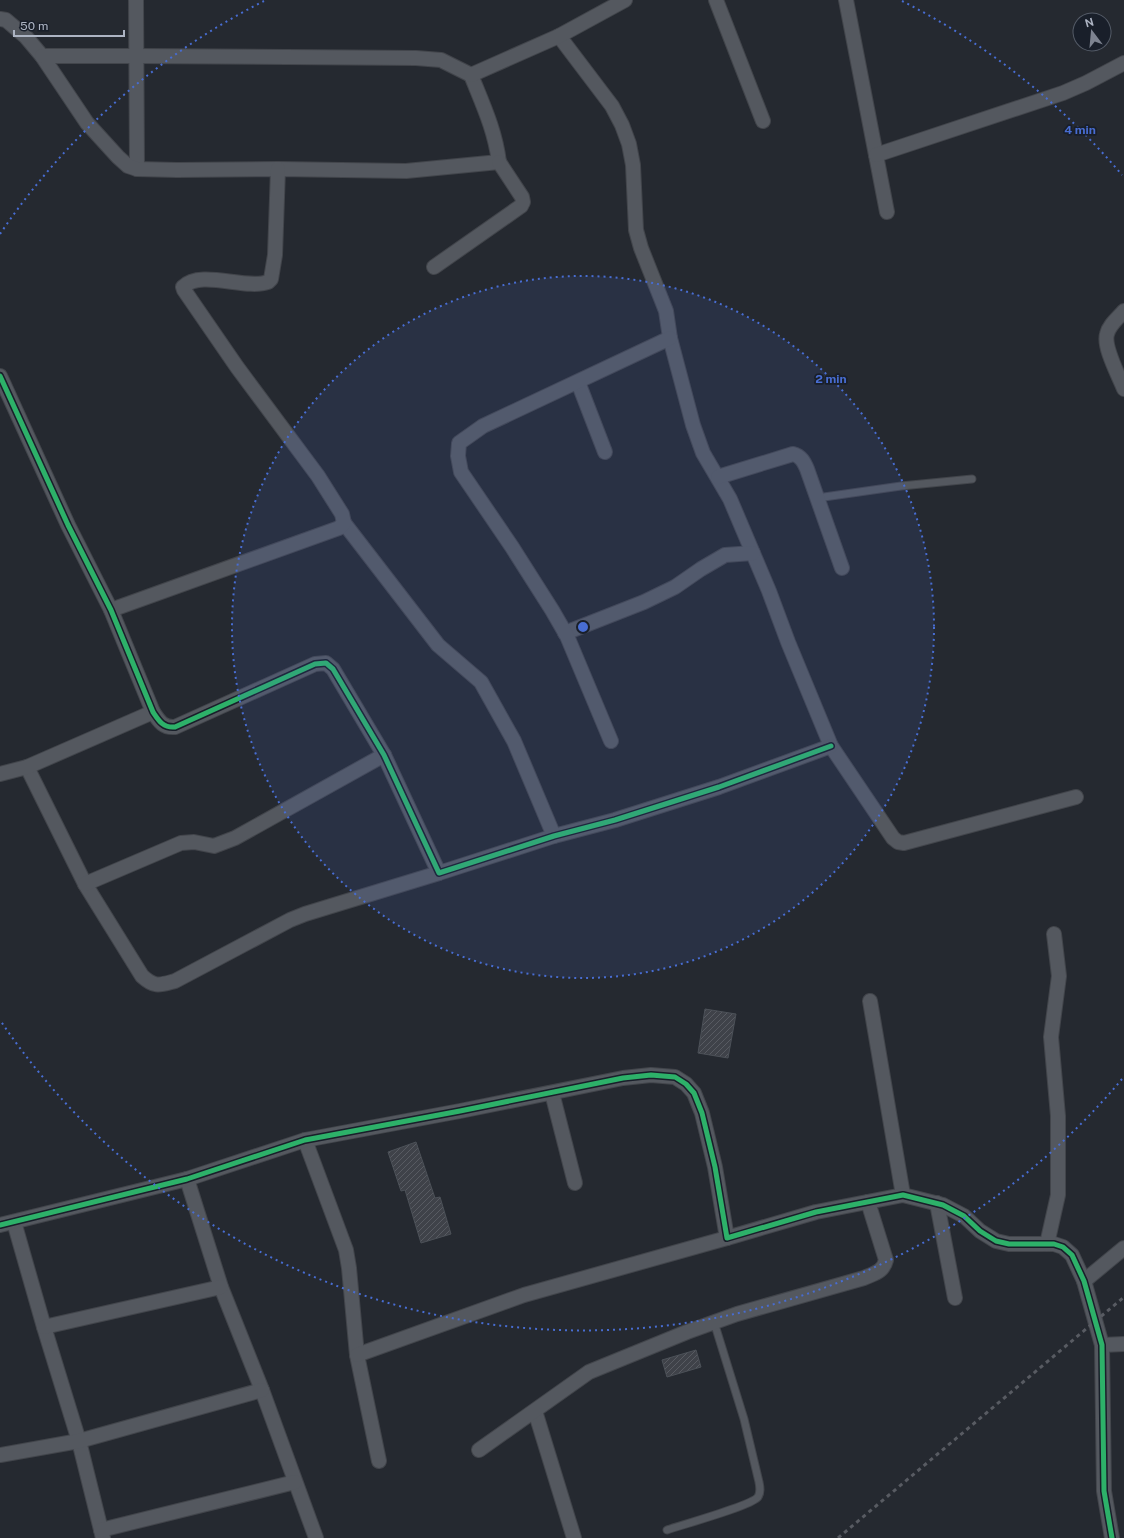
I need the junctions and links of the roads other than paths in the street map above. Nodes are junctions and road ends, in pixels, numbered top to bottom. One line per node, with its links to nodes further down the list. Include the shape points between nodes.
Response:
1 (136, 0): 8 (street)
2 (625, 0): 6 (street)
3 (716, 0): 11 (street)
4 (846, 0): 12 (street)
5 (0, 19): 7 (street, via 6,20 26,37)
6 (558, 36): 10 (street); 19 (street, via 612,106 622,125 633,165 636,230 666,311)
7 (42, 56): 8 (street); 14 (street, via 88,123 118,157 128,166)
8 (137, 56): 10 (street, via 416,58 441,60); 14 (street)
9 (1124, 63): 12 (street, via 1063,94)
10 (471, 76): 13 (street, via 490,121)
11 (763, 121)
12 (876, 155): 16 (street)
13 (499, 162): 15 (street, via 406,171); 17 (street, via 522,197 521,206)
14 (137, 168): 15 (street)
15 (278, 168): 27 (street, via 275,255 268,282 259,284 209,280 189,282 183,288 237,367 318,476 342,514)
16 (887, 212)
17 (434, 267)
18 (1124, 311): 22 (street, via 1110,326 1106,335 1106,343)
19 (670, 338): 21 (street); 24 (street, via 693,425 703,452)
20 (0, 376): 30 (street, via 68,525)
21 (578, 382): 23 (street); 31 (street, via 483,426 459,443 458,456 461,472)
22 (1124, 389)
23 (606, 452)
24 (718, 477): 26 (street, via 792,454 798,455 804,461); 28 (street)
25 (972, 479): 26 (lane)
26 (817, 498): 29 (street)
27 (344, 523): 30 (street, via 339,528); 39 (street, via 438,645 481,682 514,741)
28 (753, 554): 31 (street, via 725,555 675,587); 34 (street)
29 (842, 568)
30 (111, 610): 32 (street)
31 (565, 633): 33 (street)
32 (153, 712): 35 (street, via 163,725 175,727 315,664 326,663 333,669); 36 (street)
33 (611, 741)
34 (831, 746): 38 (street, via 898,842 904,843); 39 (street, via 719,787 615,820)
35 (384, 756): 40 (street); 41 (street, via 223,844 214,846 194,842 181,843)
36 (27, 766): 37 (street); 41 (street)
37 (0, 774)
38 (1076, 797)
39 (554, 836): 40 (street)
40 (439, 873): 41 (street, via 290,920 175,981 160,985 150,984 142,976)
41 (85, 884)
42 (1054, 934): 53 (street, via 1059,976 1051,1037 1058,1116 1058,1195)
43 (870, 1001): 48 (street)
44 (552, 1092): 45 (street); 47 (street); 52 (street, via 651,1075 675,1077 686,1084 694,1093 702,1113 715,1167)
45 (305, 1140): 46 (street); 62 (street, via 346,1250)
46 (187, 1179): 51 (street); 56 (street)
47 (575, 1183)
48 (903, 1195): 49 (street); 50 (street)
49 (868, 1202): 52 (street, via 816,1212); 58 (street, via 886,1260 878,1272)
50 (937, 1203): 53 (street, via 964,1216 996,1241 1009,1244); 57 (street)
51 (7, 1224): 59 (street)
52 (727, 1238): 62 (street, via 524,1295)
53 (1047, 1244): 55 (street, via 1063,1247 1072,1255)
54 (1124, 1248): 55 (street)
55 (1084, 1281): 61 (street)
56 (221, 1287): 59 (street); 63 (street)
57 (955, 1298)
58 (714, 1322): 64 (street, via 589,1372); 70 (lane, via 744,1419 760,1491 758,1497 744,1505)
59 (44, 1327): 65 (street)
60 (1124, 1344): 61 (street)
61 (1102, 1345): 74 (street, via 1104,1491)
62 (357, 1355): 68 (street)
63 (262, 1390): 65 (street); 69 (street)
64 (535, 1411): 66 (street); 73 (street)
65 (79, 1441): 67 (street); 71 (street)
66 (479, 1450)
67 (0, 1455)
68 (379, 1461)
69 (295, 1482): 71 (street); 72 (street)
70 (667, 1530)
71 (102, 1534)
72 (316, 1538)
73 (574, 1538)
74 (1112, 1538)

